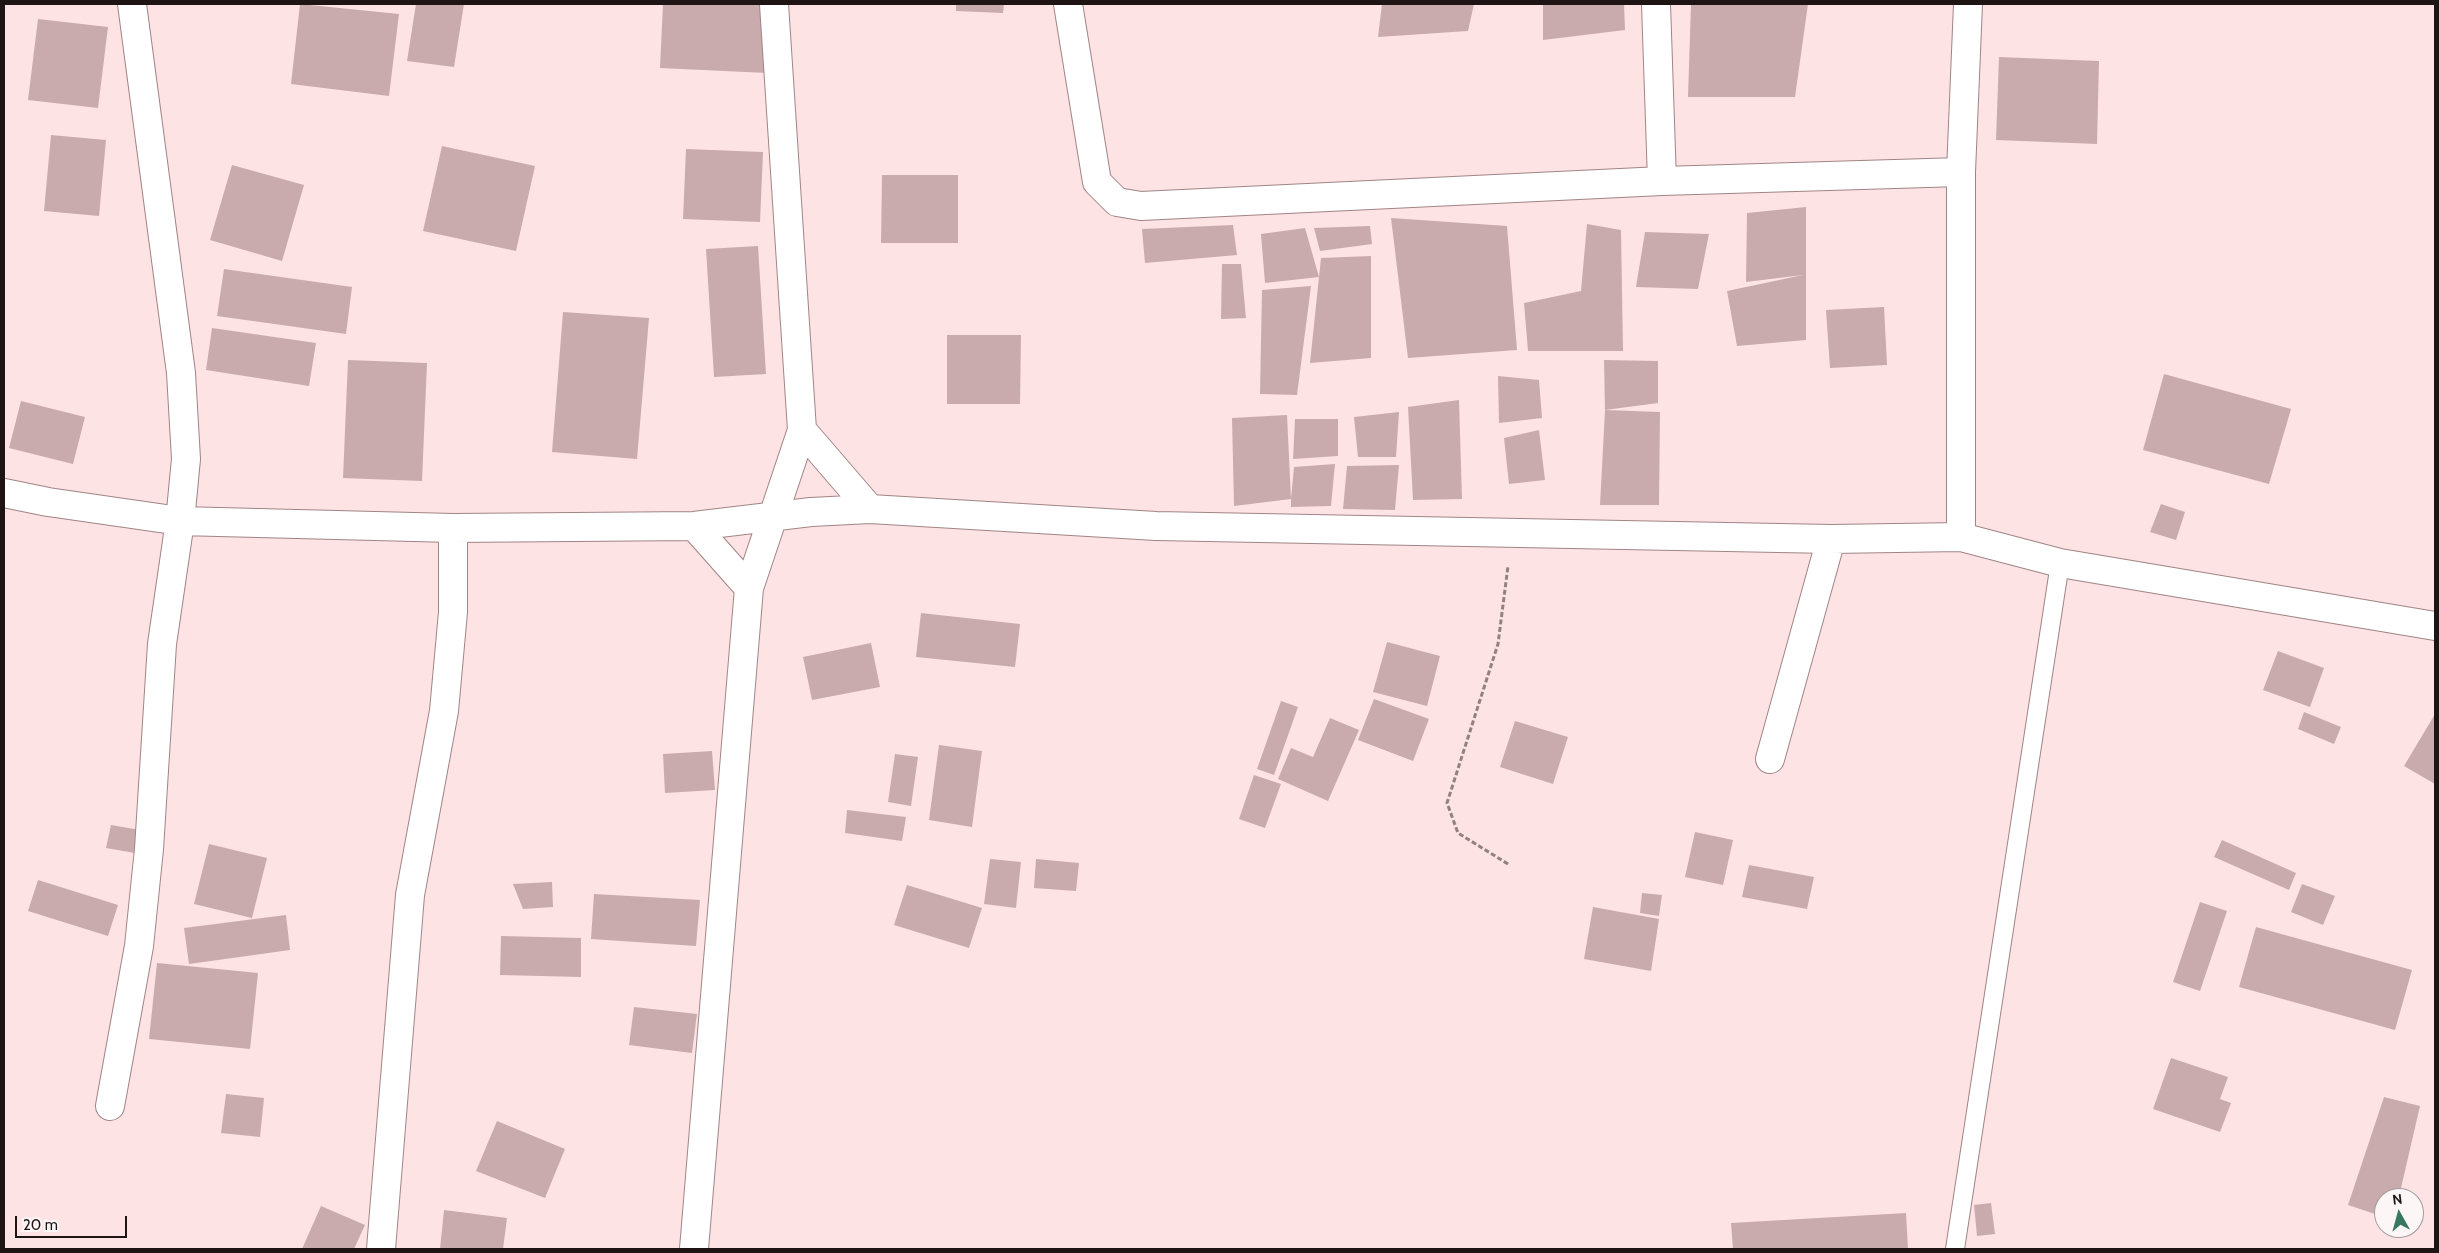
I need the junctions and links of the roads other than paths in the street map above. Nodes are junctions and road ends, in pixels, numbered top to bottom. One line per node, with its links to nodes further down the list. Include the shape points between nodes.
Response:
1 (132, 4): 12 (street, via 181,373 186,459)
2 (774, 4): 8 (street)
3 (1068, 4): 7 (street, via 1097,182 1117,202 1141,206)
4 (1656, 4): 7 (street)
5 (1968, 4): 6 (street)
6 (1961, 172): 7 (street); 15 (street)
7 (1662, 181)
8 (802, 430): 10 (street); 11 (street)
9 (4, 494): 12 (street)
10 (870, 509): 11 (street); 16 (street, via 1156,526)
11 (773, 516): 13 (street); 18 (street)
12 (180, 521): 14 (street); 21 (street, via 162,644 150,849 139,946)
13 (694, 526): 14 (street); 18 (street)
14 (453, 528): 22 (street, via 453,612 448,671 444,711 410,895)
15 (1961, 537): 16 (street); 17 (street)
16 (1831, 538): 20 (street)
17 (2060, 564): 19 (street); 24 (lane)
18 (749, 588): 23 (street)
19 (2435, 626)
20 (1770, 759)
21 (110, 1106)
22 (381, 1249)
23 (694, 1249)
24 (1955, 1249)

